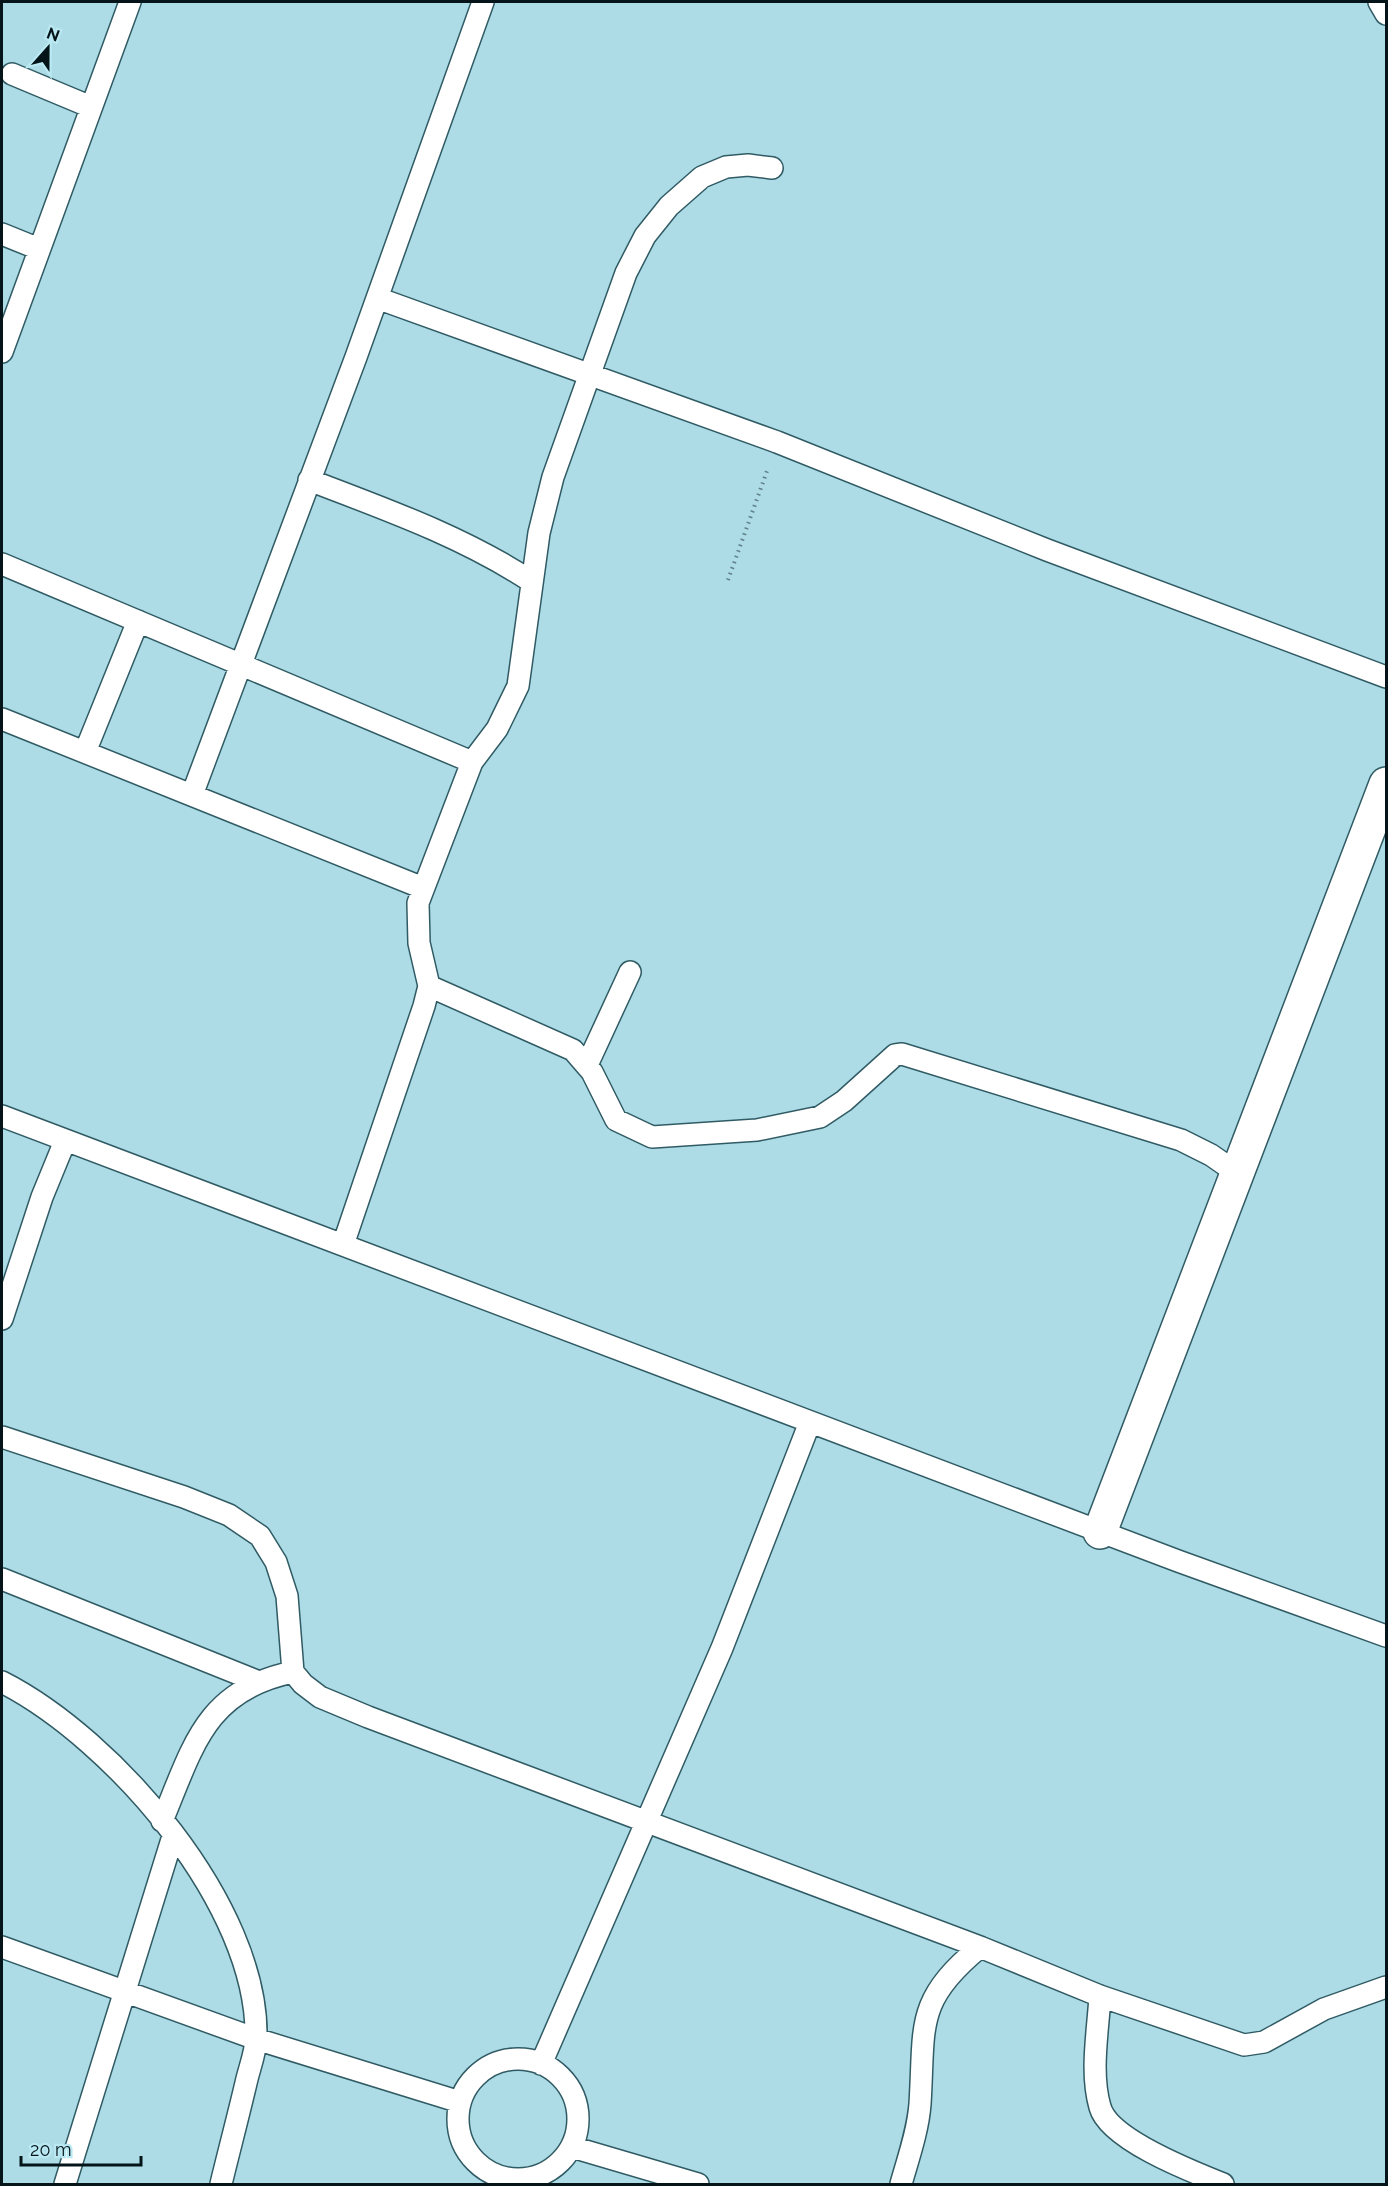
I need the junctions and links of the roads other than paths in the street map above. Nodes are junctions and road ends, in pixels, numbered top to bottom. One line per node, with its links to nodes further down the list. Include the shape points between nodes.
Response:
1 (129, 2): 6 (lane)
2 (483, 2): 10 (lane)
3 (1378, 2): 4 (lane)
4 (1386, 14)
5 (12, 74): 6 (lane)
6 (91, 107): 9 (lane)
7 (772, 168): 12 (lane, via 726,167 702,177 669,206 645,236 626,273)
8 (2, 234): 9 (lane)
9 (39, 249): 11 (lane)
10 (377, 298): 12 (lane); 13 (lane)
11 (2, 352)
12 (588, 374): 15 (lane, via 553,477); 18 (lane, via 777,442 1047,550)
13 (309, 480): 15 (lane, via 457,539); 17 (lane)
14 (2, 564): 16 (lane)
15 (532, 582): 21 (lane, via 518,686 497,729)
16 (138, 621): 17 (lane); 20 (lane)
17 (240, 664): 21 (lane); 23 (lane)
18 (1386, 677)
19 (2, 719): 20 (lane)
20 (84, 752): 23 (lane)
21 (472, 762): 24 (lane)
22 (1386, 784): 30 (street)
23 (192, 795): 24 (lane)
24 (423, 888): 26 (lane, via 416,920)
25 (630, 972): 27 (lane)
26 (429, 986): 27 (lane, via 561,1043); 31 (lane)
27 (587, 1065): 30 (lane, via 616,1120 652,1137 757,1130 820,1117 902,1054 1180,1140)
28 (2, 1116): 29 (lane)
29 (65, 1141): 31 (lane); 32 (lane)
30 (1237, 1173): 35 (street)
31 (343, 1245): 33 (lane)
32 (3, 1316)
33 (810, 1422): 35 (lane); 41 (lane, via 750,1576)
34 (2, 1437): 38 (lane, via 184,1497 229,1515 260,1536 276,1562 287,1596)
35 (1100, 1532): 37 (lane)
36 (2, 1579): 40 (lane)
37 (1386, 1635)
38 (293, 1672): 40 (lane); 41 (lane, via 320,1697)
39 (2, 1682): 42 (lane, via 65,1722 116,1765)
40 (259, 1682): 42 (lane, via 236,1692 201,1729)
41 (646, 1821): 44 (lane); 49 (lane)
42 (168, 1828): 46 (lane); 48 (lane, via 227,1917 240,1946 251,1989)
43 (2, 1947): 46 (lane)
44 (980, 1947): 47 (lane); 56 (lane, via 945,1980 925,2017 920,2106)
45 (1386, 1987): 47 (lane, via 1324,2009 1264,2042 1244,2045)
46 (126, 1991): 48 (lane); 53 (lane)
47 (1100, 1996): 57 (lane, via 1096,2077 1100,2109 1115,2127 1160,2159)
48 (256, 2039): 50 (lane); 54 (lane)
49 (541, 2064): 50 (lane, via 522,2059 502,2061 483,2070 469,2083); 51 (lane, via 558,2074 570,2090 577,2109)
50 (460, 2102): 52 (lane, via 457,2121 461,2140 471,2158)
51 (572, 2147): 52 (lane, via 543,2174 524,2179); 55 (lane)
52 (493, 2179)
53 (65, 2184)
54 (221, 2184)
55 (698, 2184)
56 (901, 2184)
57 (1223, 2184)

